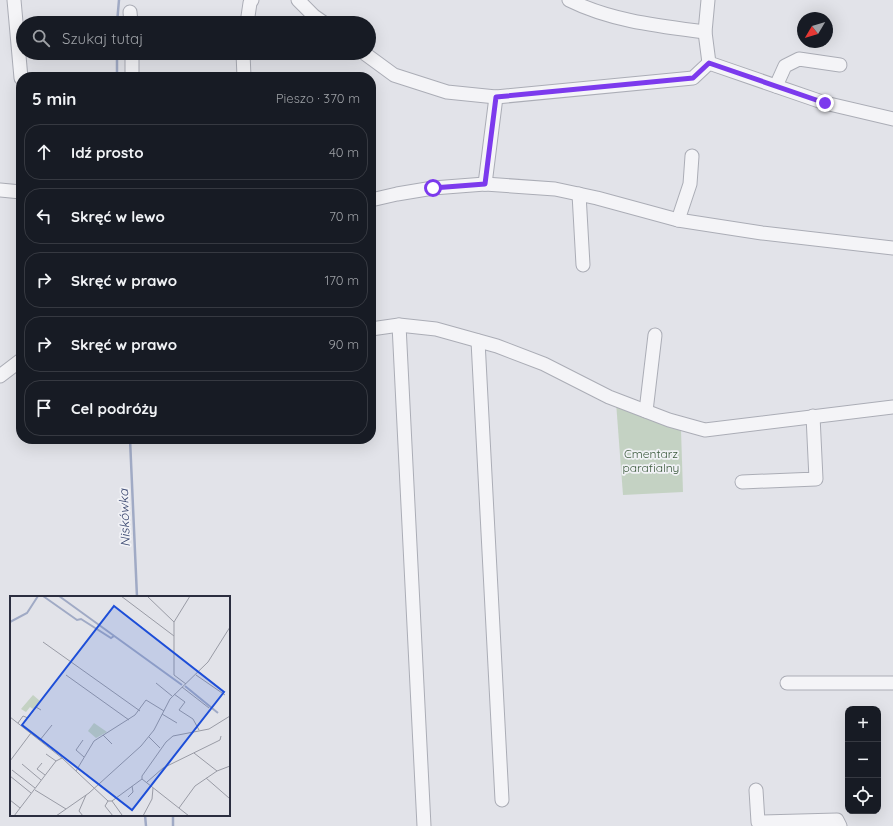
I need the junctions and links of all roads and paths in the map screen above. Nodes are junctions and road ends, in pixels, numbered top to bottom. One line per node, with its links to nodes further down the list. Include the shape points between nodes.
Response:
1 (14, 0): 8 (street)
2 (252, 0): 6 (street)
3 (298, 0): 7 (street)
4 (569, 0): 9 (street, via 582,7 639,23)
5 (708, 0): 9 (street)
6 (248, 16)
7 (314, 16)
8 (16, 22)
9 (705, 32): 14 (street)
10 (19, 60): 16 (street)
11 (132, 60): 17 (street)
12 (243, 60): 18 (street)
13 (374, 60): 20 (street, via 394,75 447,92)
14 (709, 63): 19 (street); 20 (street, via 693,78)
15 (840, 65): 19 (street, via 799,59 785,66)
16 (20, 72)
17 (132, 72)
18 (244, 72)
19 (776, 86): 21 (street, via 825,103)
20 (496, 97): 23 (street)
21 (893, 119)
22 (692, 156): 28 (street, via 690,184)
23 (485, 184): 26 (street, via 555,189); 27 (street, via 433,188)
24 (0, 190): 25 (street)
25 (16, 192)
26 (579, 194): 28 (street); 30 (street)
27 (376, 199)
28 (678, 220): 29 (street, via 762,233)
29 (893, 248)
30 (582, 265)
31 (399, 325): 32 (street); 34 (street, via 436,328); 45 (street)
32 (376, 328)
33 (655, 335): 38 (street)
34 (478, 341): 38 (street, via 544,364 610,397); 44 (street)
35 (16, 364): 36 (street)
36 (0, 376)
37 (893, 407): 39 (street)
38 (646, 411): 39 (street, via 705,430)
39 (813, 416): 40 (street, via 816,479)
40 (742, 482)
41 (787, 683): 42 (street)
42 (893, 684)
43 (756, 790): 46 (street, via 758,822 837,820)
44 (502, 800)
45 (424, 826)
46 (840, 826)

